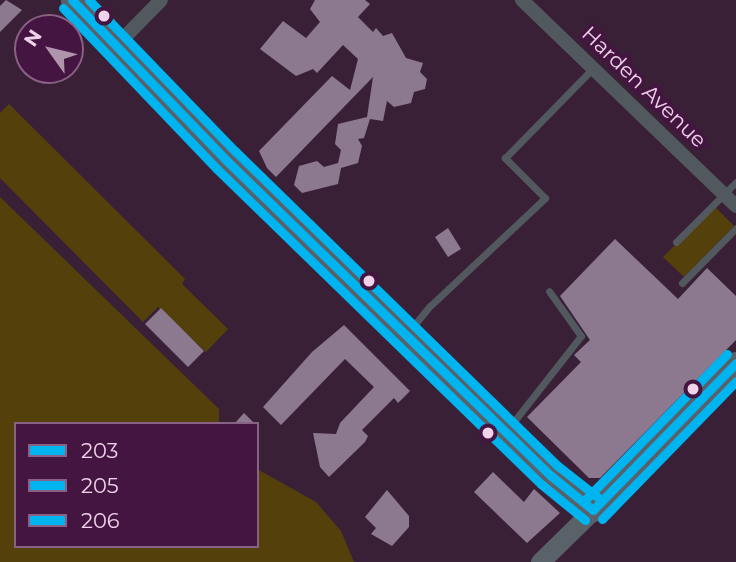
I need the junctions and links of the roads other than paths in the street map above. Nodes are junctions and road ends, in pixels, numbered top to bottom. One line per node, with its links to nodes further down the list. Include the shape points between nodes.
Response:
1 (72, 0): 4 (main road)
2 (161, 0): 4 (street)
3 (522, 0): 5 (street, Harden Avenue)
4 (116, 46): 13 (main road)
5 (593, 67): 7 (street, Harden Avenue); 13 (lane, via 505,158 545,198 430,306)
6 (736, 182): 7 (lane)
7 (724, 194): 8 (street, Harden Avenue); 10 (lane)
8 (736, 206)
9 (736, 228): 11 (lane)
10 (676, 242)
11 (682, 283)
12 (549, 292): 15 (lane, via 581,336)
13 (406, 335): 15 (main road)
14 (736, 363): 16 (main road)
15 (505, 432): 16 (main road)
16 (593, 510): 17 (street)
17 (540, 562)

